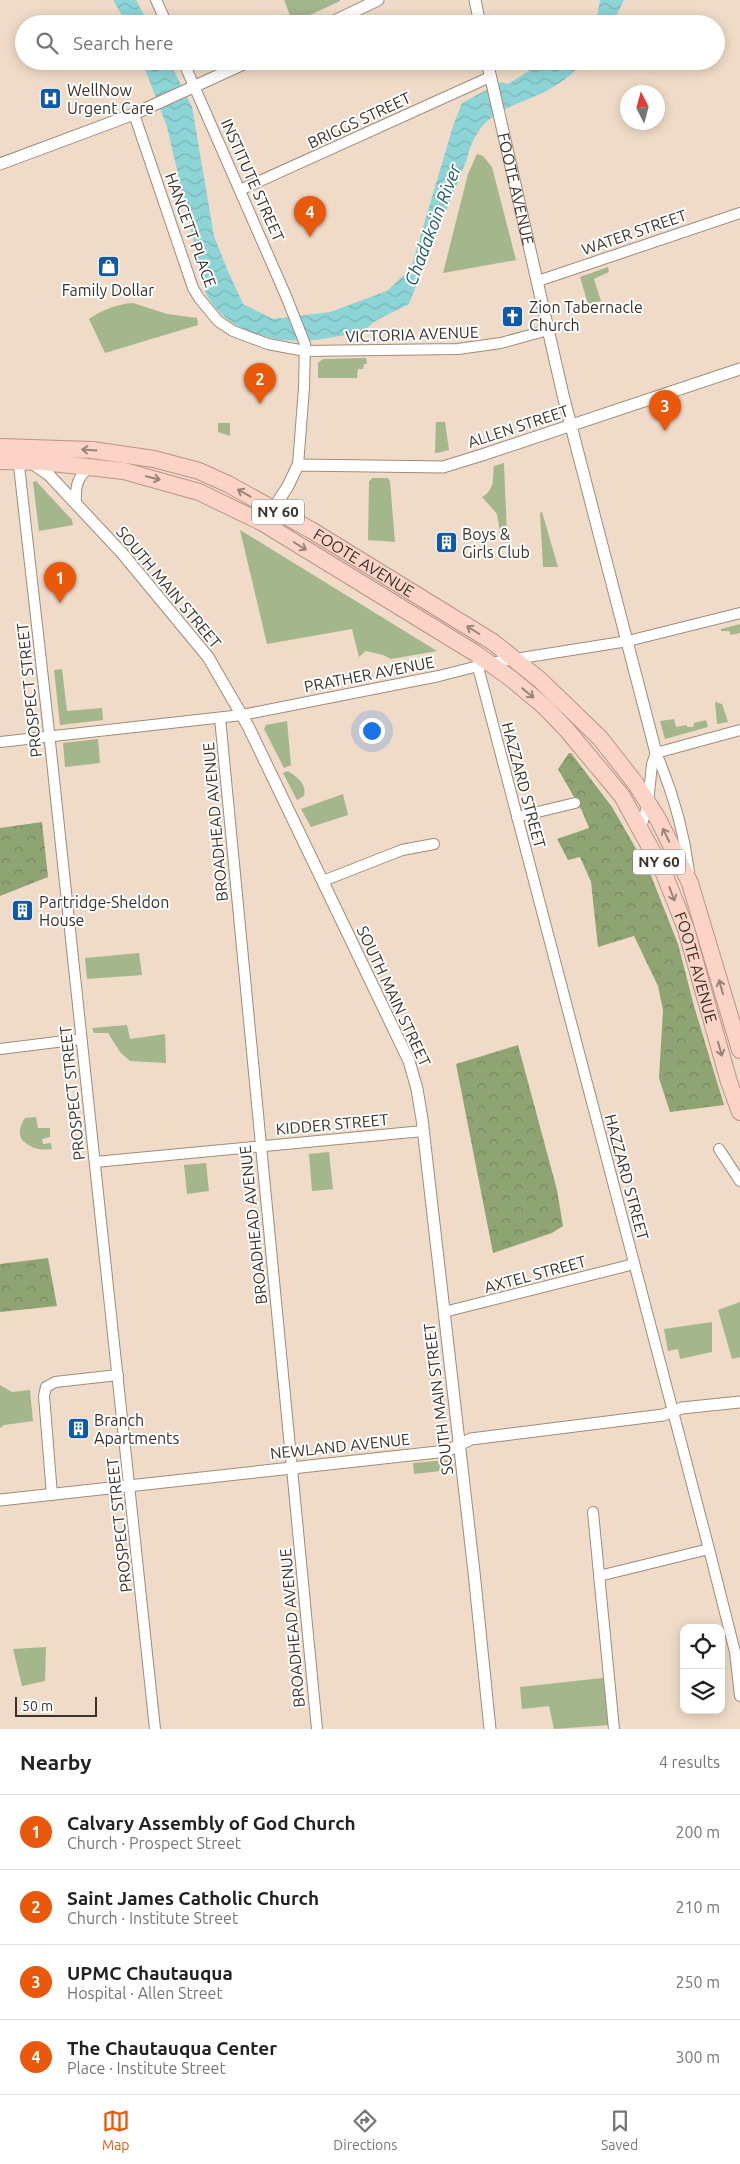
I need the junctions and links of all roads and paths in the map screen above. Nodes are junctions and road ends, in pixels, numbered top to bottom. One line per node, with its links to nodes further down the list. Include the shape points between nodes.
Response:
1 (156, 0): 4 (street)
2 (378, 0): 5 (street)
3 (475, 0): 6 (street)
4 (163, 15)
5 (347, 15)
6 (478, 15)
7 (185, 70): 11 (street, INSTITUTE STREET)
8 (231, 70): 11 (street)
9 (489, 70): 10 (street, FOOTE AVENUE)
10 (491, 81): 14 (street, BRIGGS STREET); 16 (street, FOOTE AVENUE)
11 (191, 89): 12 (street); 14 (street, INSTITUTE STREET)
12 (134, 114): 13 (street); 18 (street, HANCETT PLACE, via 188,274 200,298 218,321 234,331 268,344)
13 (0, 164)
14 (240, 190): 18 (street, INSTITUTE STREET, via 294,313)
15 (740, 213): 16 (street, WATER STREET)
16 (538, 281): 17 (street, FOOTE AVENUE)
17 (548, 330): 18 (street, VICTORIA AVENUE, via 458,350); 20 (street, FOOTE AVENUE)
18 (305, 347): 22 (street)
19 (740, 369): 20 (street, ALLEN STREET)
20 (571, 426): 22 (street, ALLEN STREET, via 443,467); 28 (street, FOOTE AVENUE)
21 (11, 452): 23 (highway, FOOTE AVENUE / NY 60); 24 (street, SOUTH MAIN STREET, via 49,475); 25 (highway, FOOTE AVENUE / NY 60, one-way to 21, via 206,474 154,459 92,450); 34 (street, PROSPECT STREET)
22 (298, 465): 25 (street)
23 (92, 466): 24 (street, via 78,480); 26 (highway, FOOTE AVENUE / NY 60, one-way to 26, via 124,471 199,492)
24 (76, 504): 31 (street, SOUTH MAIN STREET, via 194,639)
25 (274, 509): 26 (street); 29 (highway, FOOTE AVENUE / NY 60, one-way to 25, via 493,642)
26 (263, 523): 30 (highway, FOOTE AVENUE / NY 60, one-way to 30)
27 (740, 612): 28 (street, PRATHER AVENUE)
28 (628, 641): 29 (street, PRATHER AVENUE); 36 (street, FOOTE AVENUE)
29 (512, 659): 30 (street, PRATHER AVENUE); 38 (highway, FOOTE AVENUE / NY 60, via 540,680 600,738)
30 (484, 665): 31 (street, PRATHER AVENUE); 39 (street, HAZZARD STREET); 40 (highway, FOOTE AVENUE / NY 60, one-way to 40, via 530,694 567,730 622,796)
31 (242, 715): 32 (street, PRATHER AVENUE); 42 (street, SOUTH MAIN STREET)
32 (220, 718): 34 (street, PRATHER AVENUE); 49 (street, BROADHEAD AVENUE)
33 (740, 730): 36 (street)
34 (50, 737): 35 (street, PRATHER AVENUE); 44 (street, PROSPECT STREET)
35 (0, 742)
36 (656, 753): 38 (street, FOOTE AVENUE); 43 (street, FOOTE AVENUE, via 665,773 686,851)
37 (575, 803): 39 (street)
38 (648, 803): 40 (street, FOOTE AVENUE); 43 (highway, FOOTE AVENUE / NY 60, one-way to 38)
39 (517, 818): 53 (street, HAZZARD STREET)
40 (641, 828): 47 (highway, FOOTE AVENUE / NY 60, one-way to 47, via 663,871 686,929)
41 (434, 844): 42 (street, via 402,850)
42 (323, 882): 48 (street, SOUTH MAIN STREET, via 409,1061)
43 (690, 883): 46 (highway, FOOTE AVENUE / NY 60, one-way to 43)
44 (81, 1039): 45 (street); 51 (street, PROSPECT STREET)
45 (0, 1049)
46 (740, 1050)
47 (740, 1112)
48 (423, 1130): 49 (street, KIDDER STREET); 54 (street, SOUTH MAIN STREET)
49 (260, 1146): 51 (street, KIDDER STREET); 59 (street, BROADHEAD AVENUE)
50 (719, 1149): 52 (street)
51 (95, 1162): 55 (street, PROSPECT STREET)
52 (740, 1181)
53 (634, 1264): 54 (street, AXTEL STREET); 57 (street, HAZZARD STREET)
54 (444, 1312): 58 (street, SOUTH MAIN STREET)
55 (118, 1375): 60 (street, PROSPECT STREET); 61 (street, via 55,1382 46,1387 44,1401)
56 (740, 1402): 57 (street, NEWLAND AVENUE)
57 (673, 1411): 58 (street, NEWLAND AVENUE, via 471,1439); 64 (street, HAZZARD STREET)
58 (460, 1444): 59 (street, NEWLAND AVENUE, via 447,1451); 70 (street, SOUTH MAIN STREET)
59 (292, 1467): 60 (street, NEWLAND AVENUE); 69 (street, BROADHEAD AVENUE)
60 (130, 1487): 61 (street, NEWLAND AVENUE); 68 (street, PROSPECT STREET)
61 (52, 1495): 62 (street, NEWLAND AVENUE)
62 (0, 1500)
63 (593, 1512): 65 (street)
64 (709, 1549): 65 (street); 66 (street, HAZZARD STREET)
65 (599, 1576): 71 (street)
66 (737, 1646): 67 (street, HAZZARD STREET)
67 (740, 1696)
68 (155, 1729)
69 (317, 1729)
70 (490, 1729)
71 (614, 1729)

